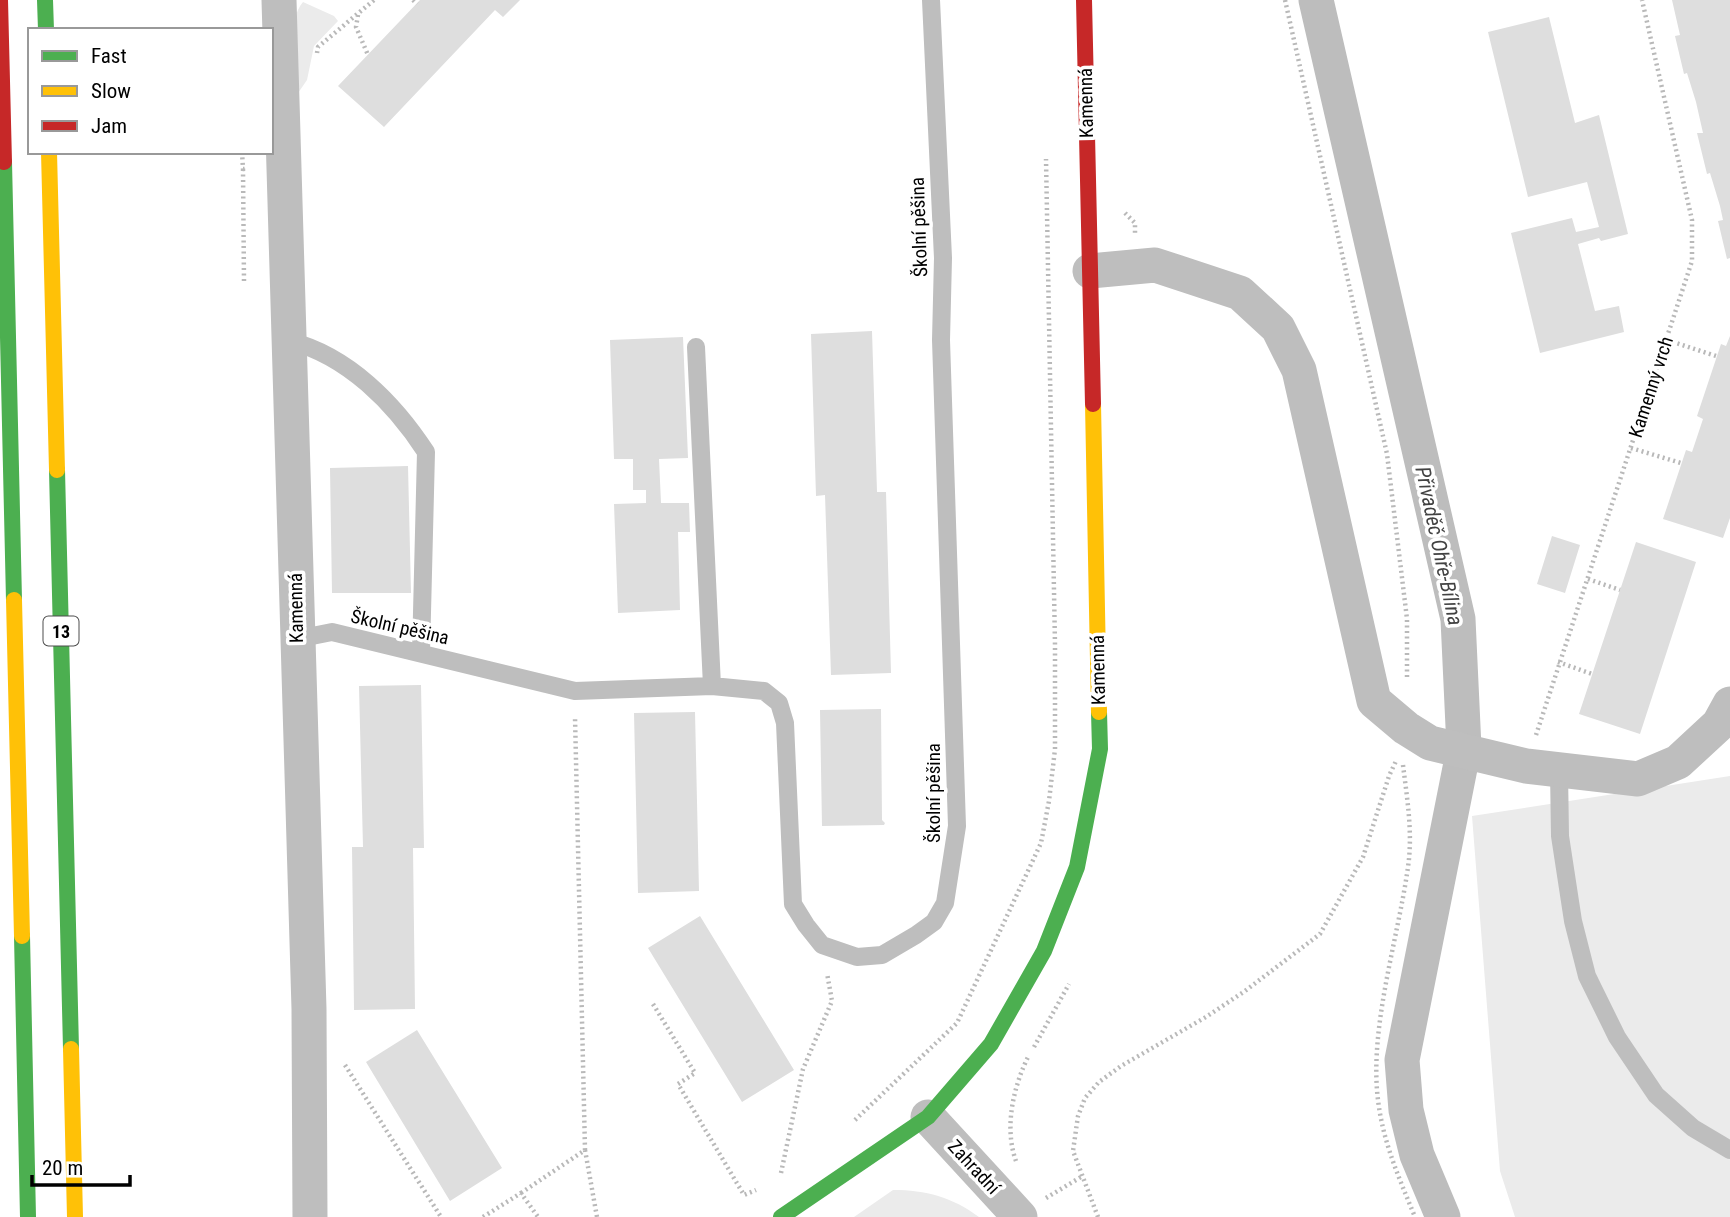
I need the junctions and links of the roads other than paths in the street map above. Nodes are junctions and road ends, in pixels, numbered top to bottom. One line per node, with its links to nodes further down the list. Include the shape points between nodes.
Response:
1 (0, 0): 21 (main road, 13)
2 (45, 0): 6 (main road)
3 (279, 0): 9 (street, Kamenná)
4 (931, 0): 13 (lane, Školní pěšina, via 943,258 957,826 948,893 934,922 882,956 857,957 822,945 793,904 785,723 779,703 764,691)
5 (1084, 0): 8 (main road, Kamenná)
6 (46, 28)
7 (49, 154): 16 (main road, 13)
8 (1090, 271): 15 (street, via 1155,265 1240,293 1278,328 1299,370 1374,701 1406,728 1416,747); 17 (main road, Kamenná, via 1100,749 1077,867 1044,951 991,1044)
9 (290, 341): 11 (street, Kamenná); 12 (lane, via 313,347 351,368 409,425 426,452)
10 (696, 347): 13 (lane)
11 (297, 639): 12 (lane, Školní pěšina, via 332,632); 23 (street, Kamenná, via 309,1009)
12 (421, 653): 13 (lane, Školní pěšina, via 575,691)
13 (712, 686)
14 (1730, 704): 15 (street, via 1719,724 1678,762 1638,779)
15 (1543, 768): 18 (lane, via 1587,976 1617,1037 1656,1095 1693,1128)
16 (74, 1110): 19 (main road); 22 (main road, 13)
17 (928, 1117): 20 (street, Zahradní); 24 (main road, Kamenná)
18 (1730, 1150)
19 (90, 1190)
20 (1032, 1208)
21 (27, 1217)
22 (75, 1217)
23 (310, 1217)
24 (781, 1217)

